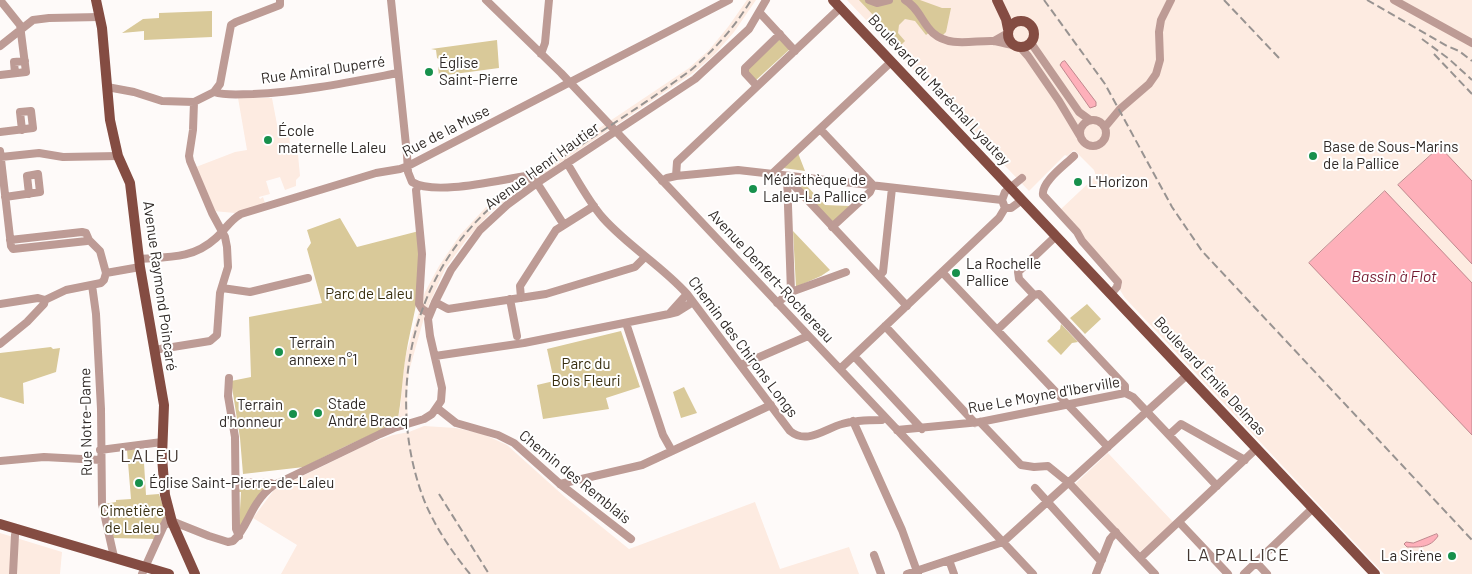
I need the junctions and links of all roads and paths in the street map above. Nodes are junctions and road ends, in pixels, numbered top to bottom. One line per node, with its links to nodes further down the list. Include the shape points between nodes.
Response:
1 (0, 0): 16 (street)
2 (96, 0): 19 (main road, Avenue Raymond Poincaré)
3 (391, 0): 32 (street)
4 (486, 0): 30 (street, Avenue Denfert-Rochereau)
5 (549, 0): 30 (street)
6 (730, 0): 34 (street, Rue de la Muse)
7 (766, 0): 17 (street, Avenue Henri Hautier)
8 (869, 0): 9 (street, via 877,4)
9 (889, 0)
10 (905, 0): 24 (street, via 916,9 931,31 941,37 956,42)
11 (1171, 0): 39 (street, via 1161,20 1160,60 1156,74)
12 (1394, 0): 26 (street)
13 (280, 2): 37 (street, via 231,25 220,84)
14 (999, 3): 20 (main road); 22 (main road)
15 (837, 4): 29 (street); 31 (main road, Boulevard du Maréchal Lyautey)
16 (7, 10): 18 (street); 21 (street)
17 (760, 13): 23 (street); 44 (street, Avenue Henri Hautier, via 747,32 695,79)
18 (0, 15)
19 (100, 17): 21 (street, via 41,18); 36 (main road, Avenue Raymond Poincaré)
20 (1020, 21): 22 (main road, via 1012,24); 25 (main road, via 1028,23 1033,30)
21 (21, 28): 27 (street); 33 (street, via 26,72)
22 (1008, 31): 24 (street); 28 (main road, via 1010,42)
23 (780, 34): 29 (street); 35 (street, via 745,68 745,73)
24 (994, 41): 28 (street)
25 (1031, 42): 28 (main road); 40 (street, via 1079,112)
26 (1472, 43)
27 (0, 46)
28 (1016, 46): 46 (street, via 1028,56)
29 (795, 51): 35 (street)
30 (542, 54): 34 (street, Avenue Denfert-Rochereau)
31 (892, 62): 42 (street); 61 (main road, Boulevard du Maréchal Lyautey)
32 (398, 73): 37 (street, Rue Amiral Duperré, via 284,92 222,95); 52 (street)
33 (0, 75)
34 (570, 83): 44 (street, Avenue Denfert-Rochereau); 52 (street, Rue de la Muse)
35 (757, 86): 54 (street, via 677,162)
36 (107, 87): 38 (street, via 162,101); 48 (main road, Avenue Raymond Poincaré)
37 (214, 92): 38 (street)
38 (194, 102): 71 (street, via 190,162)
39 (1120, 109): 40 (street); 41 (street)
40 (1093, 120): 41 (street); 46 (street, via 1083,124)
41 (1105, 128): 46 (street, via 1105,138 1096,145 1084,143)
42 (820, 129): 53 (street); 60 (street)
43 (22, 130): 45 (street)
44 (615, 131): 51 (street, Avenue Henri Hautier); 57 (street, Avenue Denfert-Rochereau)
45 (0, 132)
46 (1080, 136)
47 (0, 151): 50 (street)
48 (118, 156): 50 (street, via 63,157 39,153); 74 (main road, Avenue Raymond Poincaré, via 130,183)
49 (1074, 156): 84 (street, via 1045,184 1043,195 1118,282)
50 (1, 157): 64 (street)
51 (567, 162): 58 (street, Avenue Henri Hautier); 67 (street, Chemin des Chirons Longs)
52 (408, 166): 59 (street, via 412,182); 71 (street, Rue de la Muse, via 241,214)
53 (773, 173): 54 (street, via 738,170); 55 (street)
54 (676, 176): 57 (street)
55 (787, 177): 60 (street); 70 (street); 82 (street)
56 (1022, 178): 61 (street)
57 (662, 181): 91 (street, Avenue Denfert-Rochereau)
58 (537, 183): 59 (street, via 526,176 444,188); 69 (street); 89 (street, Avenue Henri Hautier, via 480,230 451,270)
59 (420, 185): 94 (street, via 416,190 422,260 419,304)
60 (873, 185): 62 (street); 70 (street, via 870,192)
61 (1010, 187): 65 (main road, Boulevard du Maréchal Lyautey); 66 (street, via 1002,196)
62 (892, 188): 66 (street); 78 (street)
63 (29, 194): 64 (street)
64 (5, 197): 68 (street)
65 (1022, 200): 66 (street, via 1011,208); 72 (main road, Boulevard Émile Delmas)
66 (1003, 204): 76 (street, via 999,218)
67 (594, 206): 69 (street); 73 (street, Chemin des Chirons Longs)
68 (4, 213): 77 (street, via 11,246 15,249 89,240 100,251)
69 (564, 225): 86 (street, via 556,230 520,286)
70 (832, 227): 78 (street)
71 (221, 232): 74 (street, Rue de la Muse, via 193,254); 81 (street, via 226,242 228,265)
72 (1056, 236): 84 (main road, Boulevard Émile Delmas); 85 (street, via 1018,272 1019,279)
73 (645, 257): 83 (street, Chemin des Chirons Longs); 86 (street, via 635,267 546,294)
74 (139, 263): 77 (street, Rue de la Muse); 102 (main road, Avenue Raymond Poincaré)
75 (846, 272): 82 (street)
76 (942, 272): 93 (street); 98 (street)
77 (106, 274): 80 (street, via 102,282)
78 (879, 276): 93 (street)
79 (308, 278): 81 (street, via 250,292)
80 (92, 285): 87 (street); 123 (street, Rue Notre-Dame, via 101,410)
81 (222, 288): 102 (street, via 215,338)
82 (791, 292): 91 (street)
83 (687, 294): 90 (street, Chemin des Chirons Longs); 95 (street)
84 (1111, 294): 107 (main road, Boulevard Émile Delmas)
85 (1034, 295): 98 (street); 109 (street, via 1041,296 1125,386)
86 (521, 298): 88 (street)
87 (42, 299): 92 (street); 101 (street, via 44,304)
88 (510, 299): 89 (street, via 448,309); 99 (street)
89 (434, 302): 94 (street, Avenue Henri Hautier)
90 (693, 302): 95 (street); 105 (street, Chemin des Chirons Longs)
91 (778, 303): 100 (street, Avenue Denfert-Rochereau)
92 (0, 304)
93 (907, 306): 97 (street)
94 (430, 314): 103 (street, Avenue Henri Hautier, via 429,329)
95 (669, 314): 96 (street)
96 (626, 323): 103 (street); 124 (street, via 663,435)
97 (885, 326): 104 (street); 116 (street)
98 (998, 330): 110 (street)
99 (517, 336)
100 (808, 336): 105 (street); 106 (street, Avenue Denfert-Rochereau)
101 (0, 344)
102 (154, 350): 120 (main road, Avenue Raymond Poincaré, via 164,405)
103 (435, 356): 112 (street, Avenue Henri Hautier, via 442,388)
104 (854, 356): 106 (street); 117 (street)
105 (741, 365): 111 (street, Chemin des Chirons Longs)
106 (840, 369): 114 (street, Avenue Denfert-Rochereau)
107 (1187, 375): 113 (street); 122 (main road, Boulevard Émile Delmas)
108 (229, 378): 128 (street)
109 (1126, 392): 110 (street, Rue Le Moyne d'Iberville); 113 (street, Rue Le Moyne d'Iberville)
110 (1067, 404): 116 (street, Rue Le Moyne d'Iberville); 121 (street)
111 (771, 405): 115 (street, Chemin des Chirons Longs, via 790,431 802,437); 124 (street)
112 (437, 408): 130 (street, Chemin des Remblais, via 456,423 514,443); 131 (street, via 424,420 380,434)
113 (1147, 412): 119 (street, Rue Le Moyne d'Iberville); 121 (street)
114 (885, 417): 115 (street, Chemin des Chirons Longs, via 882,420); 118 (street, Avenue Denfert-Rochereau)
115 (853, 422): 152 (street, via 902,530)
116 (978, 422): 117 (street, Rue Le Moyne d'Iberville); 129 (street, via 1022,465 1048,466)
117 (922, 429): 118 (street, Rue Le Moyne d'Iberville)
118 (897, 430): 144 (street, Avenue Denfert-Rochereau)
119 (1169, 435): 126 (street, via 1181,424); 132 (street, Rue Le Moyne d'Iberville)
120 (162, 442): 123 (street); 136 (main road, Avenue Raymond Poincaré)
121 (1108, 447): 129 (street)
122 (1257, 448): 126 (street); 135 (main road, Boulevard Émile Delmas)
123 (100, 450): 125 (street, Rue Notre-Dame)
124 (672, 451): 130 (street, via 642,466)
125 (101, 460): 127 (street, via 44,457); 146 (street, Rue Notre-Dame, via 102,504)
126 (1245, 460): 132 (street)
127 (0, 461)
128 (237, 482): 131 (street); 142 (street, via 236,529)
129 (1069, 483): 134 (street); 140 (street)
130 (560, 484): 143 (street, Chemin des Remblais)
131 (274, 485): 142 (street, via 256,503)
132 (1217, 486): 137 (street)
133 (1034, 488): 134 (street)
134 (1047, 502): 144 (street); 149 (street)
135 (1313, 508): 150 (street); 165 (main road, Boulevard Émile Delmas)
136 (168, 520): 142 (street, via 228,542); 151 (street); 155 (main road, Avenue Raymond Poincaré)
137 (1178, 522): 147 (street); 162 (street)
138 (0, 524): 146 (main road)
139 (0, 530): 141 (main road)
140 (1116, 532): 147 (street); 149 (street)
141 (14, 535): 151 (main road); 153 (street)
142 (239, 536)
143 (631, 539)
144 (1003, 542): 148 (street); 159 (street, Avenue Denfert-Rochereau)
145 (874, 555): 156 (street)
146 (114, 557): 151 (main road)
147 (1140, 558): 161 (street)
148 (949, 560): 152 (street); 158 (street)
149 (1102, 560): 160 (street)
150 (1256, 562): 163 (street); 164 (street)
151 (144, 572): 154 (main road)
152 (917, 572): 157 (street)
153 (13, 574)
154 (170, 574)
155 (195, 574)
156 (881, 574)
157 (907, 574)
158 (954, 574)
159 (1032, 574)
160 (1096, 574)
161 (1155, 574)
162 (1228, 574)
163 (1244, 574)
164 (1267, 574)
165 (1375, 574)

